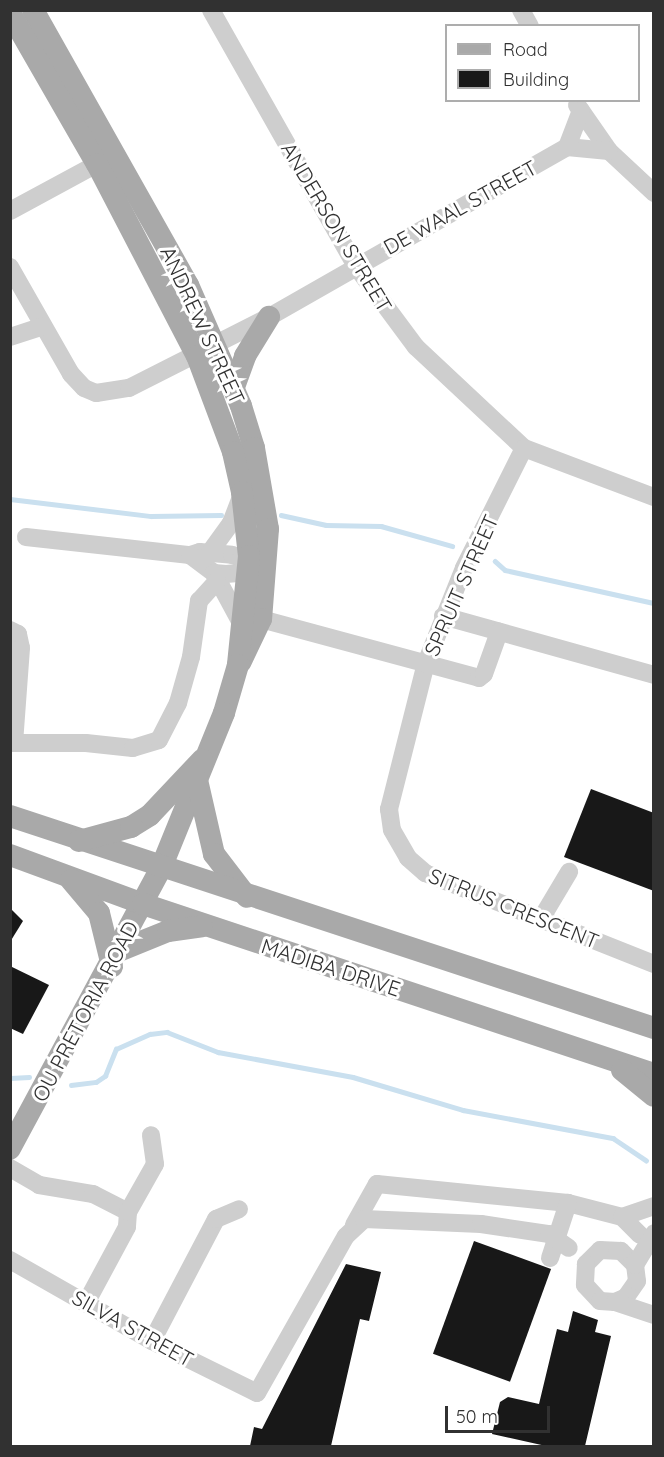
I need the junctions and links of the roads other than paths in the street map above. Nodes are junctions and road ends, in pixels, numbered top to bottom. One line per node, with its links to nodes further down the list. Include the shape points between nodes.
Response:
1 (33, 10): 17 (main road, ANDREW STREET, via 117,153)
2 (211, 10): 12 (street, ANDERSON STREET)
3 (521, 10): 5 (street)
4 (10, 13): 9 (main road, ANDREW STREET)
5 (529, 24)
6 (578, 106): 7 (street); 8 (street)
7 (567, 147): 8 (street); 12 (street, DE WAAL STREET)
8 (609, 151): 10 (street)
9 (97, 164): 11 (street); 18 (main road, ANDREW STREET)
10 (654, 193)
11 (10, 211)
12 (355, 265): 14 (street, DE WAAL STREET); 20 (street, ANDERSON STREET, via 416,347)
13 (10, 267): 15 (street, DE WAAL STREET)
14 (269, 317): 17 (street, DE WAAL STREET); 19 (main road, via 245,356)
15 (43, 326): 16 (street); 18 (street, DE WAAL STREET, via 71,374 84,388 96,393 129,388)
16 (10, 337)
17 (217, 345): 18 (street, DE WAAL STREET); 19 (main road, ANDREW STREET)
18 (197, 356): 21 (main road, ANDREW STREET, via 233,452)
19 (234, 387): 24 (main road, ANDREW STREET, via 254,448)
20 (524, 448): 22 (street, ANDERSON STREET); 30 (street, SPRUIT STREET)
21 (243, 492): 25 (street, via 231,523); 27 (main road, ANDREW STREET)
22 (654, 497)
23 (26, 537): 26 (street)
24 (268, 548): 27 (street); 29 (main road, ANDREW STREET)
25 (210, 552): 26 (street); 27 (street, via 232,555)
26 (190, 555): 28 (street)
27 (249, 567): 28 (street); 29 (street); 31 (main road, ANDREW STREET)
28 (215, 577): 31 (street); 36 (street, via 199,601 191,657 178,703 159,740 133,748 86,743)
29 (266, 591): 31 (main road, ANDREW STREET)
30 (443, 616): 33 (street); 34 (street, SPRUIT STREET)
31 (251, 621): 34 (street); 37 (main road, ANDREW STREET)
32 (10, 630): 36 (street, via 18,634 21,648)
33 (499, 632): 34 (street, via 482,677); 35 (street)
34 (426, 663): 40 (street, SPRUIT STREET, via 389,808)
35 (654, 675)
36 (12, 743)
37 (206, 758): 38 (main road, ANDREW STREET); 41 (main road, via 150,814 131,827)
38 (197, 780): 43 (main road, ANDREW STREET); 46 (main road, via 214,854)
39 (10, 816): 41 (main road, MADIBA DRIVE)
40 (392, 830): 48 (street, SITRUS CRESCENT, via 408,858 425,873)
41 (79, 841): 43 (main road, MADIBA DRIVE)
42 (10, 855): 45 (main road, MADIBA DRIVE)
43 (161, 868): 46 (main road, MADIBA DRIVE); 47 (main road, ANDREW STREET)
44 (569, 872): 48 (street)
45 (67, 876): 47 (main road, MADIBA DRIVE); 50 (main road, via 99,913)
46 (246, 897): 52 (main road, MADIBA DRIVE)
47 (143, 904): 49 (main road, MADIBA DRIVE); 50 (main road, OU PRETORIA ROAD)
48 (541, 919): 51 (street, SITRUS CRESCENT)
49 (206, 925): 50 (main road, via 168,931); 53 (main road, MADIBA DRIVE)
50 (116, 958): 57 (main road, OU PRETORIA ROAD)
51 (654, 964)
52 (654, 1028)
53 (605, 1058): 54 (main road, MADIBA DRIVE); 55 (main road)
54 (654, 1074)
55 (654, 1096)
56 (151, 1135): 62 (street, via 155,1164)
57 (10, 1149)
58 (10, 1168): 62 (street, via 39,1185 93,1194)
59 (568, 1203): 63 (street); 64 (street, via 376,1184); 67 (street)
60 (654, 1206): 63 (street)
61 (239, 1209): 75 (street, via 216,1220)
62 (128, 1212): 73 (street, via 127,1227)
63 (622, 1217): 65 (street)
64 (354, 1225): 68 (street, bridge, via 375,1218 481,1224 549,1233); 75 (street, SILVA STREET, via 257,1393)
65 (649, 1231): 66 (street); 70 (street)
66 (615, 1249): 68 (street); 70 (street, via 627,1254)
67 (550, 1258)
68 (590, 1259): 72 (street, via 583,1278 588,1292 600,1301)
69 (10, 1260): 73 (street, SILVA STREET)
70 (635, 1265): 71 (street)
71 (634, 1288): 72 (street); 74 (street)
72 (615, 1302): 74 (street)
73 (86, 1304): 75 (street, SILVA STREET)
74 (649, 1313)
75 (152, 1341)

